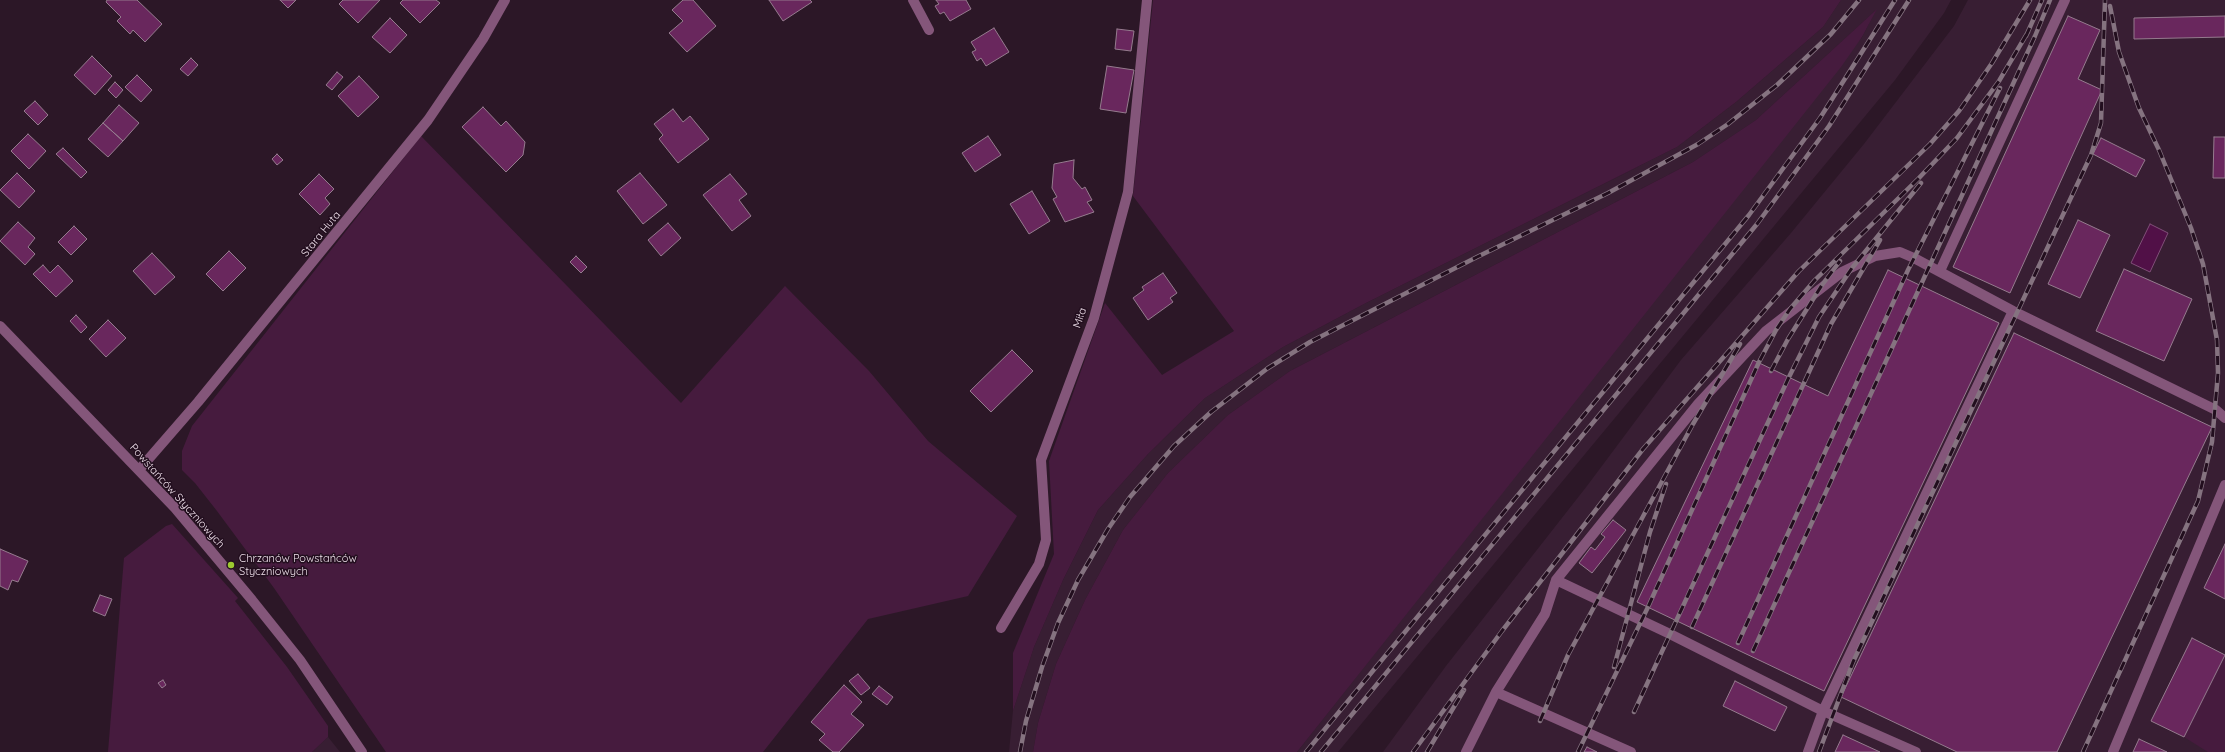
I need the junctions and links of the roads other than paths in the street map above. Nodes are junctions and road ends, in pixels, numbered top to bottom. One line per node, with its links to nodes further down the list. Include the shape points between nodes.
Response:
1 (505, 0): 10 (street, Stara Huta, via 483,39 428,120 198,402)
2 (913, 0): 5 (street)
3 (1147, 0): 13 (street, Miła, via 1128,192 1094,318 1041,460 1046,540 1039,564)
4 (2065, 0): 6 (street)
5 (929, 30)
6 (1940, 271): 7 (street); 12 (street, via 1900,252 1875,256 1842,272 1766,331 1698,404)
7 (2013, 311): 9 (street, via 2216,410); 15 (street)
8 (0, 326): 10 (street, Powstańców Styczniowych)
9 (2225, 418)
10 (139, 470): 16 (street, Powstańców Styczniowych, via 175,508 300,660)
11 (2225, 485): 21 (street)
12 (1556, 580): 14 (street, via 1545,614); 15 (street)
13 (1001, 628)
14 (1496, 692): 17 (street); 18 (street)
15 (1823, 710): 19 (street); 20 (street)
16 (362, 752)
17 (1466, 752)
18 (1631, 752)
19 (1808, 752)
20 (1916, 752)
21 (2113, 752)

